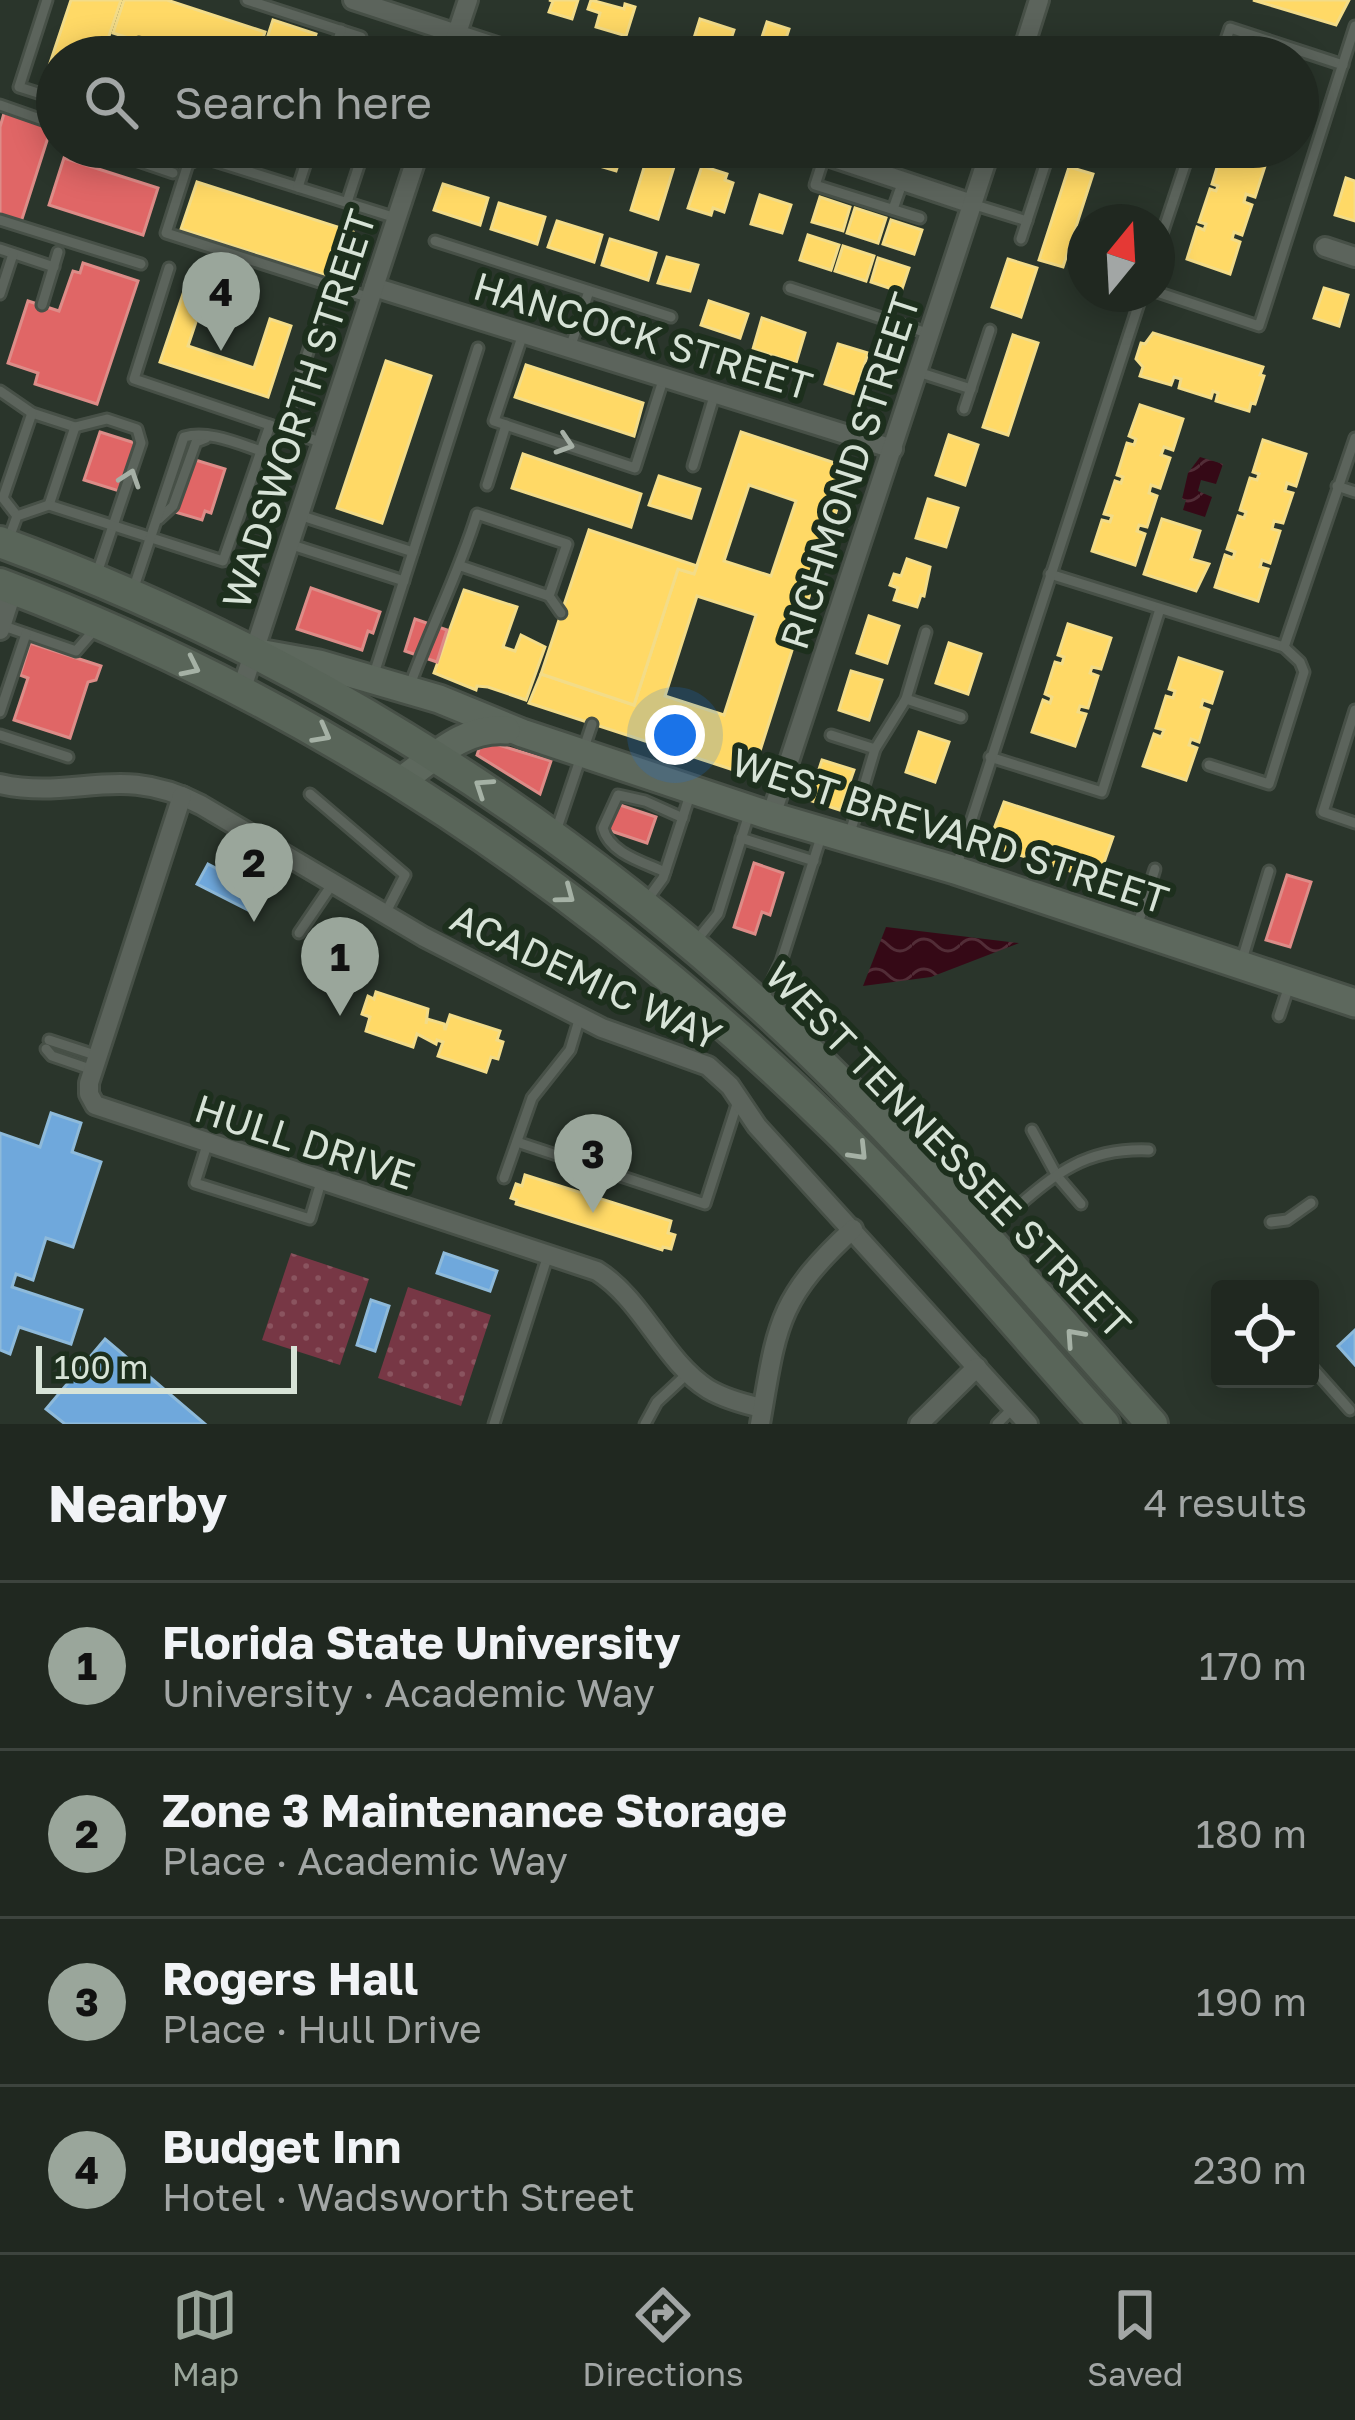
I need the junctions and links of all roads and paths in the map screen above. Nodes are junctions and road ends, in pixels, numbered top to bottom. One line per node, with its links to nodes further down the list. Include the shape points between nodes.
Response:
1 (47, 0): 17 (lane, via 19,87)
2 (247, 0): 7 (lane)
3 (353, 0): 8 (street)
4 (468, 0): 8 (street)
5 (1039, 0): 12 (street)
6 (1355, 26): 16 (lane)
7 (341, 30): 9 (lane); 10 (lane)
8 (457, 34): 11 (street)
9 (339, 36)
10 (359, 36)
11 (463, 36)
12 (1028, 36)
13 (1227, 36): 14 (lane, via 1230,28)
14 (1254, 36)
15 (1319, 57): 16 (lane)
16 (1342, 65): 20 (lane)
17 (36, 92)
18 (0, 105): 19 (lane)
19 (36, 118)
20 (1319, 137)
21 (158, 168): 33 (lane)
22 (187, 168): 56 (lane, via 166,232)
23 (245, 168): 35 (lane)
24 (304, 168): 35 (lane)
25 (358, 168): 36 (lane)
26 (412, 168): 40 (street, WADSWORTH STREET)
27 (821, 168): 39 (lane, via 815,184)
28 (864, 168): 34 (street)
29 (984, 168): 37 (street, RICHMOND STREET)
30 (1044, 168): 43 (lane)
31 (1184, 168): 38 (lane)
32 (1309, 168): 58 (lane, via 1259,326)
33 (173, 173)
34 (903, 181): 37 (street); 39 (lane)
35 (298, 188): 36 (lane)
36 (347, 202): 40 (lane)
37 (972, 203): 43 (lane); 65 (street, RICHMOND STREET)
38 (1172, 204)
39 (893, 209): 41 (lane)
40 (396, 218): 56 (street, WADSWORTH STREET)
41 (920, 218)
42 (0, 220): 51 (lane)
43 (1027, 220): 44 (lane)
44 (1021, 239)
45 (436, 242): 55 (lane)
46 (1325, 247): 50 (street)
47 (0, 249): 49 (lane)
48 (58, 252): 52 (lane)
49 (13, 254): 52 (lane); 57 (lane)
50 (1355, 257)
51 (141, 264)
52 (54, 267): 59 (lane)
53 (169, 268): 75 (lane, via 134,379)
54 (790, 287): 65 (lane)
55 (589, 291): 62 (lane); 67 (lane)
56 (372, 292): 64 (street, HANCOCK STREET); 80 (street, WADSWORTH STREET)
57 (0, 294)
58 (1175, 298)
59 (42, 305)
60 (1136, 312): 95 (lane)
61 (320, 316): 78 (lane)
62 (671, 317)
63 (990, 330): 70 (lane)
64 (523, 334): 67 (street, HANCOCK STREET); 76 (lane, via 494,421)
65 (930, 334): 68 (street, RICHMOND STREET)
66 (478, 348): 93 (lane)
67 (570, 348): 69 (street, HANCOCK STREET)
68 (918, 372): 70 (lane); 81 (street, RICHMOND STREET)
69 (664, 376): 72 (street, HANCOCK STREET); 76 (lane, one-way to 69, via 635,468)
70 (970, 388): 73 (lane)
71 (0, 391): 74 (lane)
72 (715, 393): 81 (street, HANCOCK STREET); 83 (lane)
73 (964, 409)
74 (32, 413): 77 (lane); 90 (lane, via 3,498)
75 (270, 425): 78 (lane); 82 (lane)
76 (506, 425): 84 (lane)
77 (75, 427): 87 (lane); 89 (lane, one-way to 77, via 141,443 137,429 107,419)
78 (283, 429): 80 (lane)
79 (1354, 438): 85 (lane)
80 (322, 443): 88 (street, WADSWORTH STREET)
81 (893, 449): 132 (street, RICHMOND STREET)
82 (261, 451): 91 (lane, via 211,436 196,442 173,506); 91 (lane, via 224,561)
83 (693, 466)
84 (487, 485)
85 (1337, 486): 86 (lane); 107 (lane)
86 (1355, 492)
87 (49, 505): 89 (lane); 90 (lane)
88 (299, 515): 92 (street, WADSWORTH STREET); 93 (lane)
89 (113, 525): 91 (lane); 96 (lane)
90 (8, 528): 96 (main road, WEST TENNESSEE STREET)
91 (150, 537): 99 (lane)
92 (289, 544): 97 (lane); 108 (street, WADSWORTH STREET)
93 (413, 552): 97 (lane)
94 (461, 566): 100 (lane); 100 (lane, via 477,514 567,544); 110 (lane)
95 (1050, 574): 101 (lane); 125 (lane)
96 (95, 578): 99 (main road, WEST TENNESSEE STREET)
97 (404, 581): 109 (lane)
98 (7, 586): 103 (main road, WEST TENNESSEE STREET); 104 (street)
99 (131, 595): 108 (main road, WEST TENNESSEE STREET)
100 (549, 596): 102 (lane)
101 (1160, 609): 107 (lane); 125 (lane, via 1102,792)
102 (561, 613)
103 (99, 624): 106 (lane, via 76,651); 111 (main road, WEST TENNESSEE STREET, one-way to 111)
104 (0, 627): 106 (lane)
105 (926, 632): 113 (lane)
106 (26, 634): 115 (lane)
107 (1284, 647): 126 (lane, via 1304,672 1269,784)
108 (254, 652): 109 (street, WEST BREVARD STREET); 111 (street, WADSWORTH STREET); 123 (main road, WEST TENNESSEE STREET)
109 (372, 680): 110 (street, WEST BREVARD STREET)
110 (408, 690): 112 (street, WEST BREVARD STREET)
111 (241, 691): 127 (main road, WEST TENNESSEE STREET, one-way to 127)
112 (439, 699): 118 (street, WEST BREVARD STREET); 123 (street, via 446,724)
113 (906, 699): 116 (lane); 121 (lane)
114 (1355, 710): 134 (lane, via 1323,812)
115 (0, 712)
116 (961, 717)
117 (592, 724): 122 (lane)
118 (522, 733): 122 (street, WEST BREVARD STREET); 123 (street, WEST BREVARD STREET, via 481,729)
119 (0, 735): 124 (lane)
120 (831, 735): 121 (lane)
121 (875, 749): 136 (lane)
122 (582, 752): 129 (street, WEST BREVARD STREET); 135 (lane)
123 (436, 756): 127 (street, WEST BREVARD STREET); 135 (main road, WEST TENNESSEE STREET, one-way to 123)
124 (68, 757)
125 (990, 757): 140 (lane)
126 (1209, 766)
127 (401, 781): 182 (main road, WEST TENNESSEE STREET, one-way to 182, via 603,923 776,1072 875,1169)
128 (0, 784): 131 (street, ACADEMIC WAY, via 139,783)
129 (692, 789): 132 (street, WEST BREVARD STREET); 133 (lane)
130 (310, 794): 145 (lane, via 405,875)
131 (182, 796): 143 (street, ACADEMIC WAY); 156 (street)
132 (760, 813): 136 (street, WEST BREVARD STREET); 137 (lane)
133 (682, 818): 142 (lane); 142 (lane, via 618,796 603,828 627,855)
134 (1355, 823)
135 (554, 836): 144 (main road, WEST TENNESSEE STREET)
136 (835, 836): 138 (lane); 140 (street, WEST BREVARD STREET)
137 (741, 838): 138 (lane); 148 (lane, via 718,914)
138 (814, 861): 152 (lane)
139 (1155, 869): 146 (lane)
140 (955, 870): 146 (street, WEST BREVARD STREET)
141 (1269, 871): 149 (lane)
142 (665, 872): 144 (lane)
143 (333, 882): 145 (street, ACADEMIC WAY); 147 (lane)
144 (644, 904): 148 (main road, WEST TENNESSEE STREET)
145 (386, 912): 154 (street, ACADEMIC WAY)
146 (1136, 930): 149 (street, WEST BREVARD STREET)
147 (299, 933)
148 (693, 945): 152 (main road, WEST TENNESSEE STREET)
149 (1240, 965): 150 (street, WEST BREVARD STREET)
150 (1291, 981): 151 (street, WEST BREVARD STREET); 153 (lane)
151 (1355, 1003)
152 (761, 1006): 169 (main road, WEST TENNESSEE STREET)
153 (1279, 1016)
154 (580, 1017): 157 (street, ACADEMIC WAY, via 708,1066); 159 (lane, via 570,1050 532,1098)
155 (47, 1045): 156 (lane)
156 (95, 1063): 160 (street, HULL DRIVE, via 88,1090 95,1106)
157 (739, 1099): 159 (lane, via 705,1204); 168 (street, ACADEMIC WAY)
158 (1032, 1130): 162 (lane)
159 (517, 1142): 163 (lane)
160 (207, 1144): 164 (street, HULL DRIVE); 164 (lane, via 194,1183 310,1219)
161 (1149, 1150): 162 (lane, via 1097,1152)
162 (1057, 1176): 166 (lane); 169 (lane)
163 (504, 1178)
164 (321, 1181): 170 (street, HULL DRIVE)
165 (1311, 1203): 167 (lane)
166 (1081, 1204)
167 (1271, 1222)
168 (853, 1229): 171 (street, ACADEMIC WAY); 176 (street, via 789,1300)
169 (982, 1235): 183 (main road, WEST TENNESSEE STREET, one-way to 169)
170 (548, 1255): 172 (street, HULL DRIVE, via 609,1280); 177 (lane)
171 (976, 1367): 174 (street, ACADEMIC WAY); 179 (street)
172 (689, 1372): 176 (street, HULL DRIVE); 178 (lane)
173 (1319, 1375): 175 (lane)
174 (1013, 1408): 180 (lane); 181 (street, ACADEMIC WAY)
175 (1350, 1410)
176 (761, 1416)
177 (494, 1424)
178 (645, 1424)
179 (920, 1424)
180 (997, 1424)
181 (1028, 1424)
182 (1104, 1424)
183 (1152, 1424)

